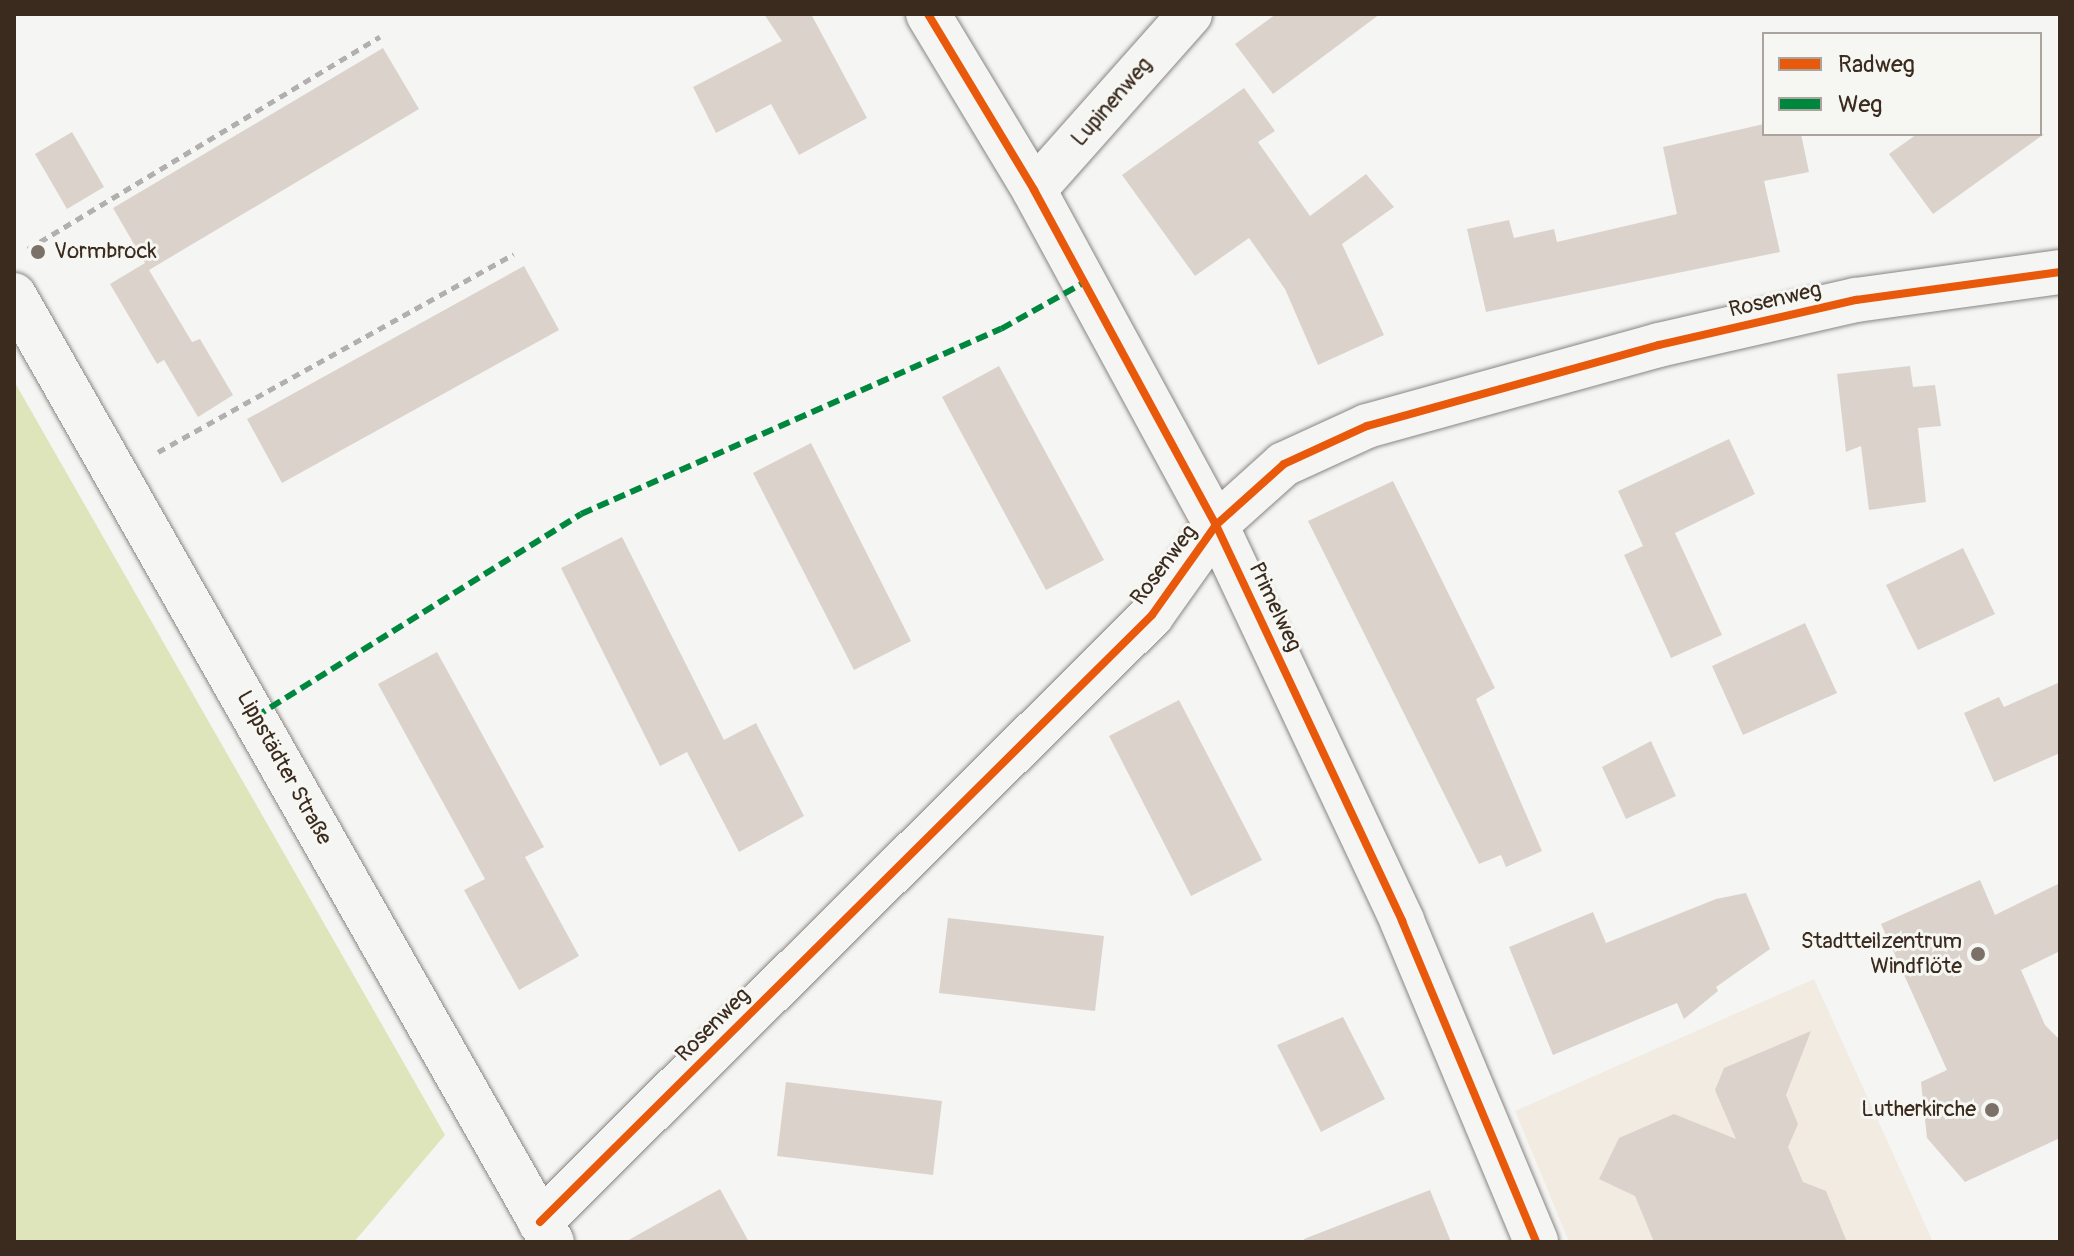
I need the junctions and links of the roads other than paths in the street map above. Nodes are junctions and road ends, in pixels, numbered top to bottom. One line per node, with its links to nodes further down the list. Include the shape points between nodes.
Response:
1 (928, 14): 3 (street, Primelweg)
2 (1190, 14): 3 (street, Lupinenweg)
3 (1034, 190): 6 (street, Primelweg)
4 (2060, 272): 6 (street, Rosenweg, via 1856,300 1659,345 1367,426 1284,464)
5 (14, 295): 7 (street, Lippstädter Straße)
6 (1216, 525): 7 (street, Rosenweg, via 1152,615); 8 (street, Primelweg, via 1402,921)
7 (546, 1232)
8 (1536, 1242)

